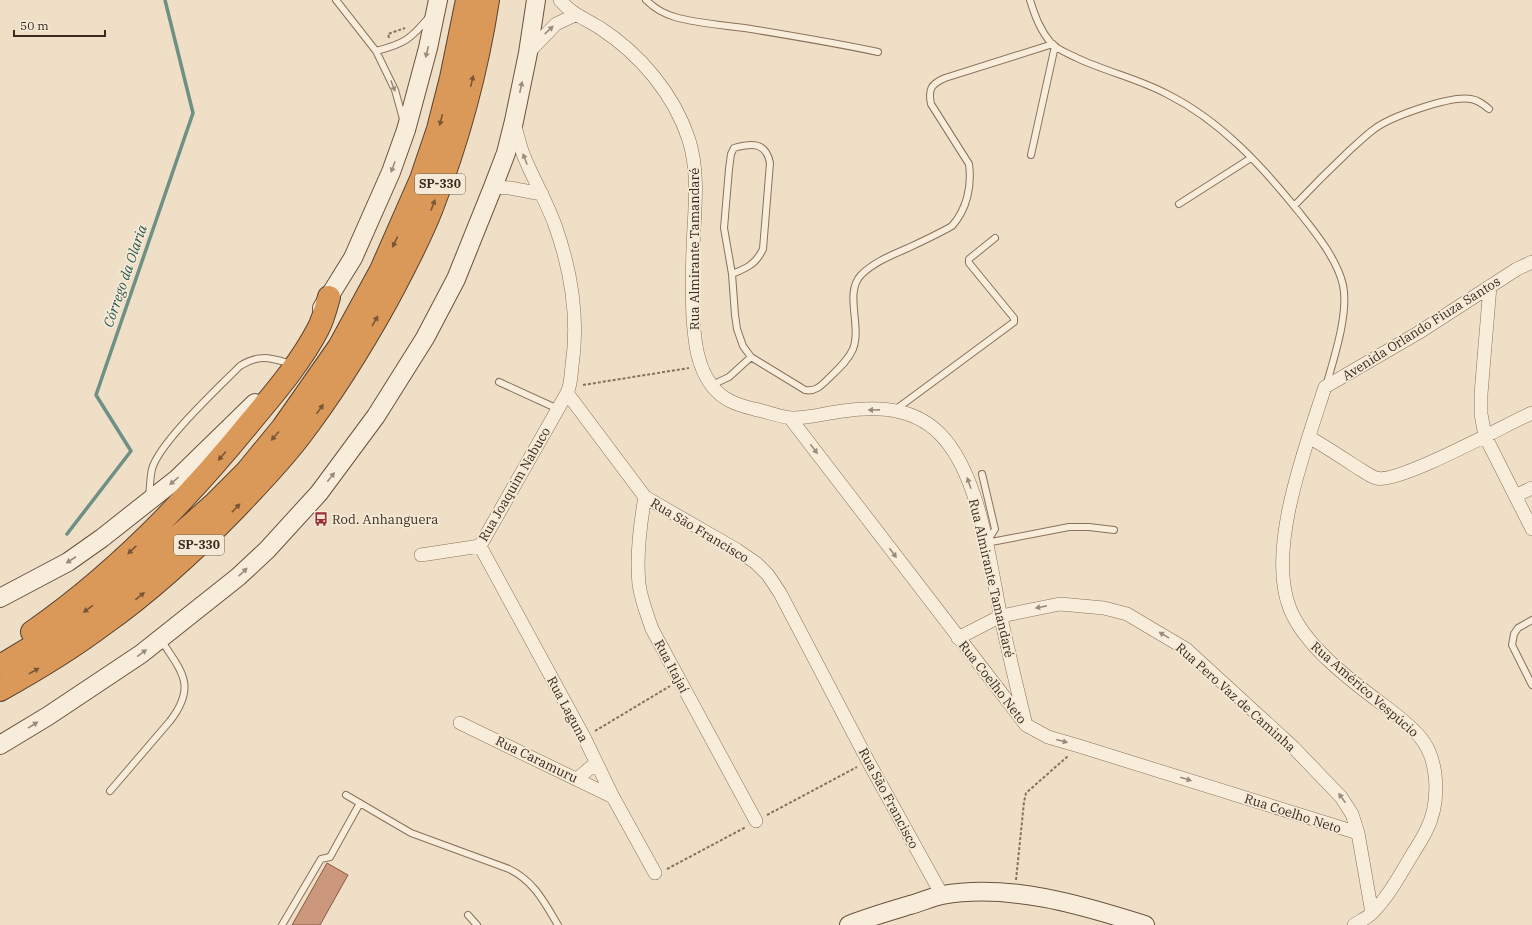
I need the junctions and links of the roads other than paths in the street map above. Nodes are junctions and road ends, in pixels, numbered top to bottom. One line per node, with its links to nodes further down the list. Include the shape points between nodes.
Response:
1 (336, 0): 11 (lane)
2 (467, 0): 56 (highway, SP-330, one-way to 56, via 451,78 422,179 381,270 330,360 283,427 246,472 214,504 139,571 63,628)
3 (488, 0): 58 (highway, SP-330, one-way to 3, via 44,665 105,624 165,576 260,483 327,399 377,319 432,209 467,101)
4 (536, 0): 13 (main road)
5 (560, 0): 9 (street, Rua Almirante Tamandaré)
6 (646, 0): 12 (lane, via 660,12 674,17)
7 (1030, 0): 10 (lane, via 1037,21)
8 (437, 4): 11 (lane, via 410,38 392,48); 16 (main road, one-way to 16)
9 (575, 15): 13 (street, one-way to 9, via 556,24); 31 (street, Rua Almirante Tamandaré, via 599,27 642,62 678,114 689,140 695,164 696,191 692,251 694,343 700,366)
10 (1054, 45): 17 (lane); 18 (lane, via 1098,68 1131,78 1166,93 1196,110 1221,129); 28 (lane, via 945,78 930,88 931,104 969,164 969,190 964,207 952,226 887,257 860,276 853,293 856,329 853,348 841,366 817,389 810,391)
11 (376, 51): 16 (lane, one-way to 16, via 395,90)
12 (878, 52)
13 (528, 53): 15 (main road, one-way to 13)
14 (1489, 109): 22 (lane, via 1479,101 1452,99 1384,123 1373,129)
15 (514, 121): 19 (main road); 20 (street, one-way to 15, via 525,159)
16 (406, 130): 27 (main road, one-way to 27, via 391,172 353,258)
17 (1031, 155)
18 (1251, 158): 21 (lane); 22 (lane)
19 (494, 188): 20 (street); 54 (main road, one-way to 19, via 238,577 267,550 314,499 344,461 376,416 424,338 456,279)
20 (542, 194): 33 (street, via 555,224 573,297 574,354)
21 (1179, 204)
22 (1294, 206): 32 (lane, via 1325,248 1343,285 1344,307 1338,345)
23 (995, 238): 35 (lane, via 969,259 969,262 1014,318 1014,322)
24 (1532, 262): 26 (street, Avenida Orlando Fiuza Santos)
25 (732, 274): 25 (lane, via 753,264 763,249 770,163 769,154 758,146 734,148 731,154 724,228); 28 (lane, via 737,329 743,346)
26 (1490, 286): 32 (street, Avenida Orlando Fiuza Santos, via 1418,333); 38 (street, via 1481,394)
27 (329, 297): 29 (main road); 55 (highway, one-way to 55, via 319,328 295,366 270,400 182,502 95,582)
28 (751, 357): 31 (lane, via 729,377)
29 (288, 363): 44 (main road, one-way to 44, via 262,396 178,478); 44 (lane, via 271,358 258,358 240,366 188,420 158,457 152,468)
30 (499, 382): 34 (lane)
31 (712, 385): 37 (street, Rua Almirante Tamandaré, via 724,399)
32 (1325, 387): 39 (street, Rua Américo Vespúcio)
33 (568, 390): 34 (street, Rua Joaquim Nabuco); 43 (street, Rua São Francisco)
34 (558, 409): 48 (street, Rua Joaquim Nabuco)
35 (896, 410): 37 (street, Rua Almirante Tamandaré, one-way to 37, via 845,411); 47 (street, Rua Almirante Tamandaré, one-way to 35, via 964,471 949,444 927,423)
36 (1532, 413): 38 (street)
37 (790, 418): 53 (street, Rua Coelho Neto, one-way to 53)
38 (1485, 436): 39 (street, via 1440,458 1384,479 1371,476); 42 (street)
39 (1309, 437): 72 (street, Rua Américo Vespúcio, via 1287,518 1282,556 1283,585 1290,610 1315,647 1421,738 1430,757 1436,780 1435,802 1427,830 1391,889)
40 (982, 474): 47 (lane, via 995,529)
41 (1532, 488): 42 (street)
42 (1515, 496): 45 (street)
43 (645, 497): 68 (street, Rua Itajaí, via 640,525 639,584 652,629); 71 (street, Rua São Francisco, via 737,550 768,575)
44 (148, 502): 50 (main road, one-way to 50, via 68,562)
45 (1532, 529)
46 (1114, 530): 47 (lane, via 1069,527)
47 (986, 543): 51 (street, Rua Almirante Tamandaré)
48 (480, 546): 49 (street, Rua Joaquim Nabuco); 62 (street, Rua Laguna)
49 (421, 555)
50 (0, 598)
51 (1001, 616): 53 (street, Rua Pero Vaz de Caminha); 60 (street, Rua Almirante Tamandaré); 69 (street, Rua Pero Vaz de Caminha, one-way to 51, via 1352,814 1322,775 1186,649 1155,630 1127,614 1084,605 1060,604)
52 (1532, 620): 57 (lane, via 1518,628 1512,645)
53 (958, 638): 60 (street, Rua Coelho Neto)
54 (161, 639): 61 (main road, one-way to 54, via 48,716); 64 (lane, via 180,670 185,684 184,698 180,709)
55 (0, 658)
56 (0, 666)
57 (1532, 685)
58 (0, 690)
59 (460, 723): 63 (street, Rua Caramuru)
60 (1026, 725): 69 (street, Rua Coelho Neto, one-way to 69, via 1048,737)
61 (0, 745)
62 (596, 763): 63 (street); 66 (street, Rua Laguna)
63 (577, 779): 66 (street, Rua Caramuru)
64 (110, 791)
65 (346, 795): 67 (lane)
66 (612, 797): 70 (street, Rua Laguna)
67 (360, 803): 75 (lane, via 330,857 321,859); 77 (lane, via 433,842 456,848 522,875)
68 (756, 821)
69 (1358, 833): 72 (street, Rua Pero Vaz de Caminha)
70 (656, 873)
71 (942, 895): 74 (main road); 78 (main road, via 990,892 1074,903)
72 (1372, 913): 79 (street, Rua Américo Vespúcio)
73 (468, 915): 76 (lane)
74 (862, 923)
75 (282, 925)
76 (477, 925)
77 (558, 925)
78 (1145, 925)
79 (1354, 925)

